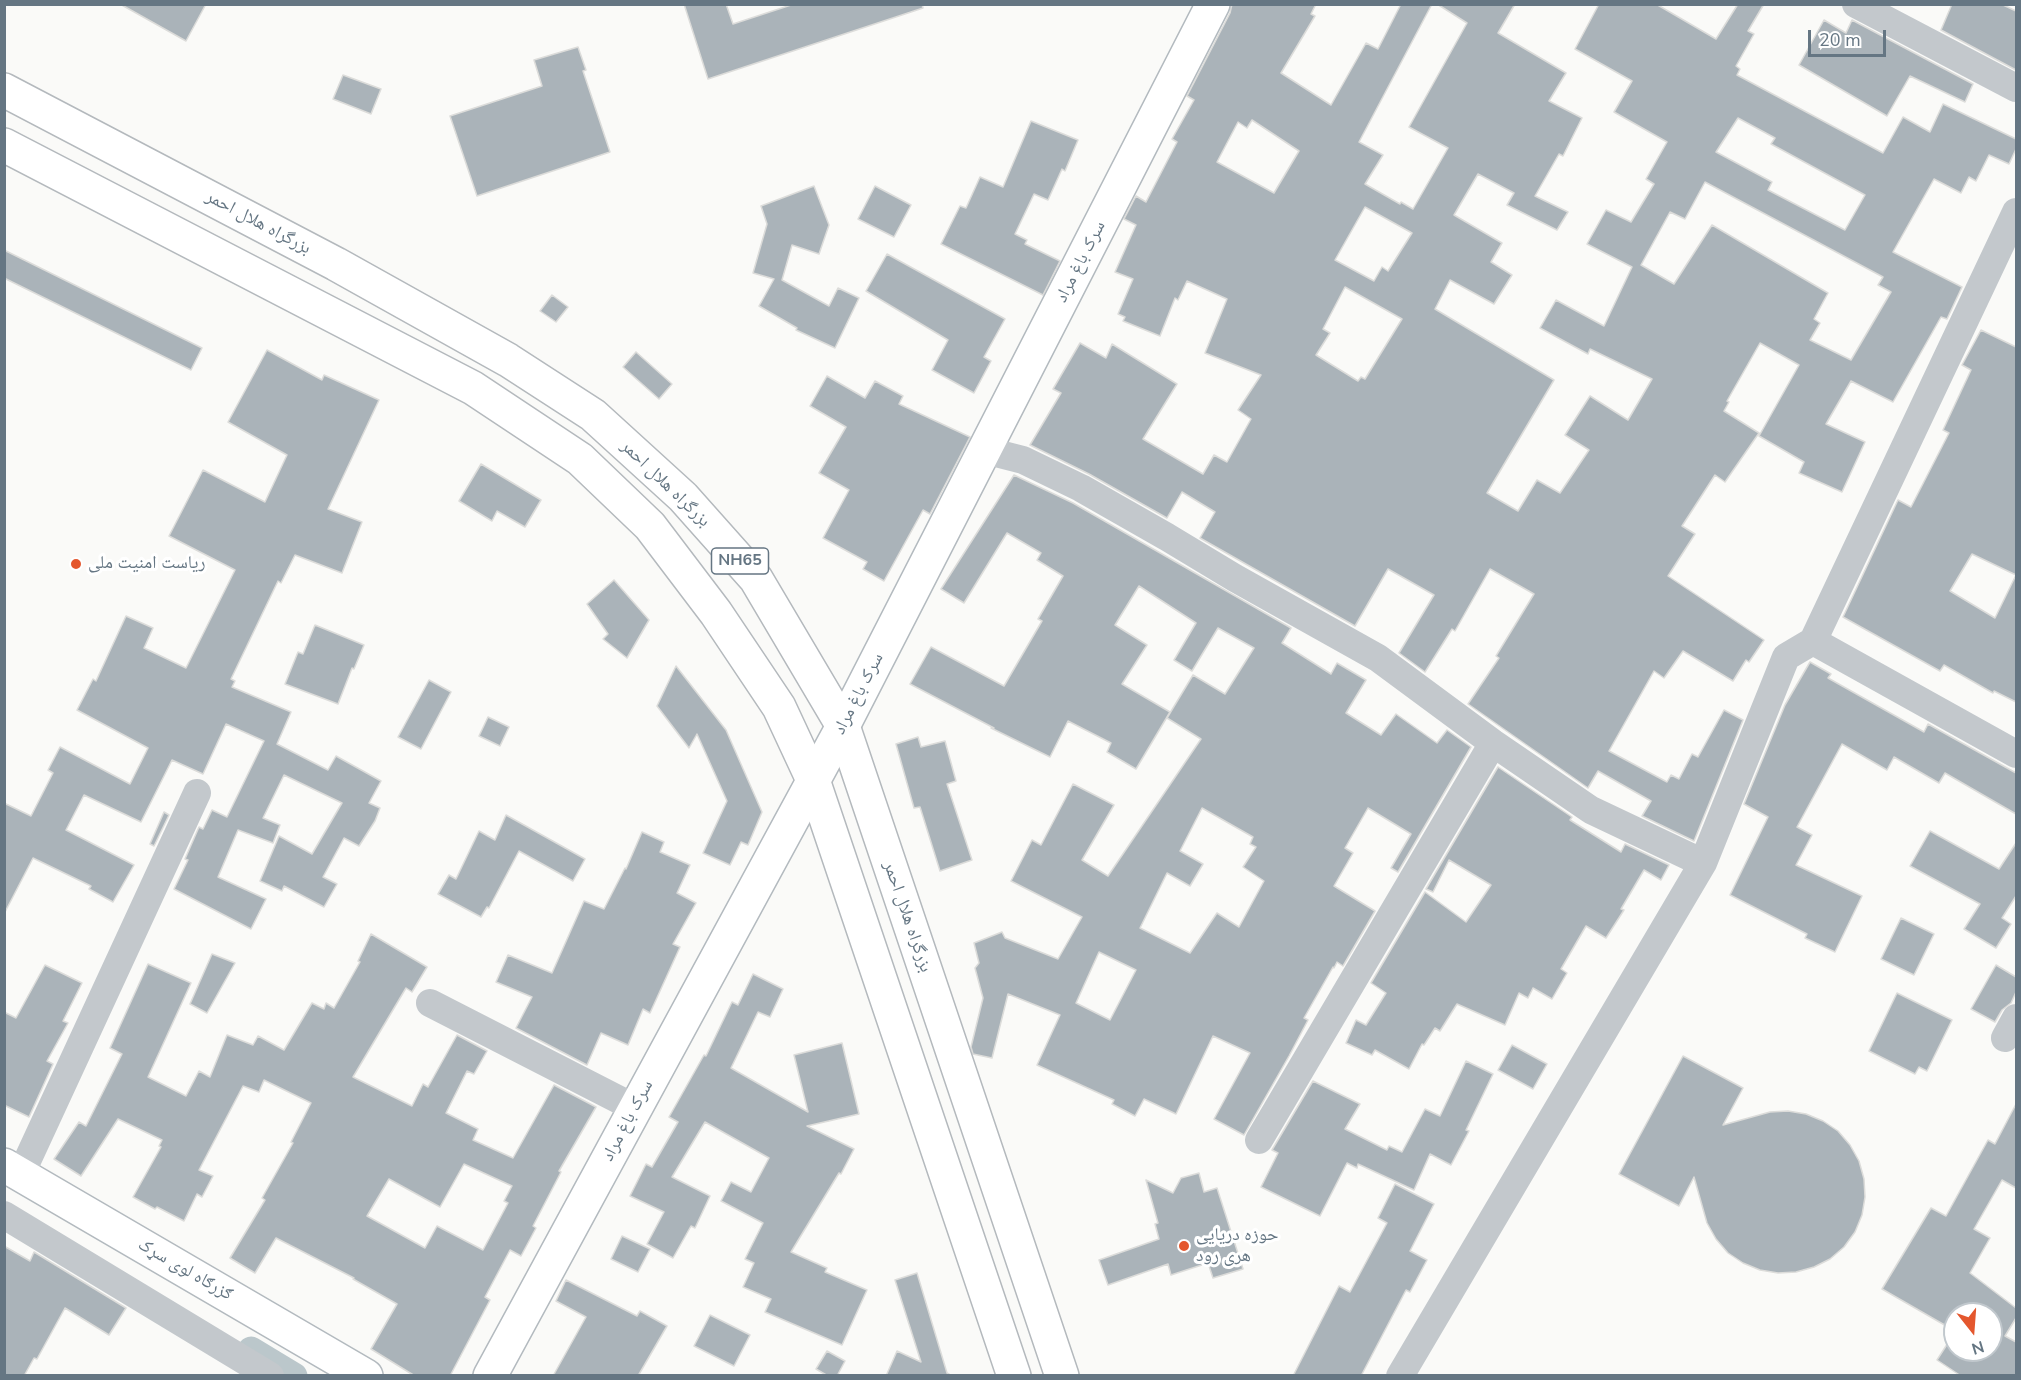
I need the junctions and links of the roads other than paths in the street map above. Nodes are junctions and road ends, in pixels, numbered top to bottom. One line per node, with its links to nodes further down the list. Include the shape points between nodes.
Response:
1 (1213, 4): 9 (main road, سرک باغ مراد)
2 (1856, 4): 3 (street)
3 (2016, 88)
4 (4, 90): 7 (main road, بزرگراه هلال احمر / NH65)
5 (4, 145): 8 (main road, NH65)
6 (2016, 212): 10 (street)
7 (336, 264): 8 (main road); 11 (main road, بزرگراه هلال احمر / NH65, via 508,360 593,415 683,497 756,579)
8 (317, 307): 14 (main road, NH65, via 473,388 580,459 642,518 716,613 779,707)
9 (984, 450): 11 (main road, سرک باغ مراد); 12 (street, via 1023,460 1081,488 1378,658)
10 (1813, 641): 13 (street); 16 (street, via 1786,657)
11 (843, 726): 14 (main road, سرک باغ مراد); 26 (main road, بزرگراه هلال احمر / NH65)
12 (1492, 742): 16 (street, via 1591,810); 19 (street)
13 (2016, 754)
14 (813, 780): 18 (main road, سرک باغ مراد); 25 (main road, NH65)
15 (197, 793): 20 (street)
16 (1703, 863): 27 (street)
17 (430, 1004): 18 (street)
18 (635, 1108): 24 (main road, سرک باغ مراد)
19 (1259, 1140)
20 (13, 1169): 23 (main road, ګزرګاه لوی سړک)
21 (4, 1215): 22 (street)
22 (270, 1376)
23 (366, 1376)
24 (490, 1376)
25 (1014, 1376)
26 (1062, 1376)
27 (1400, 1376)

